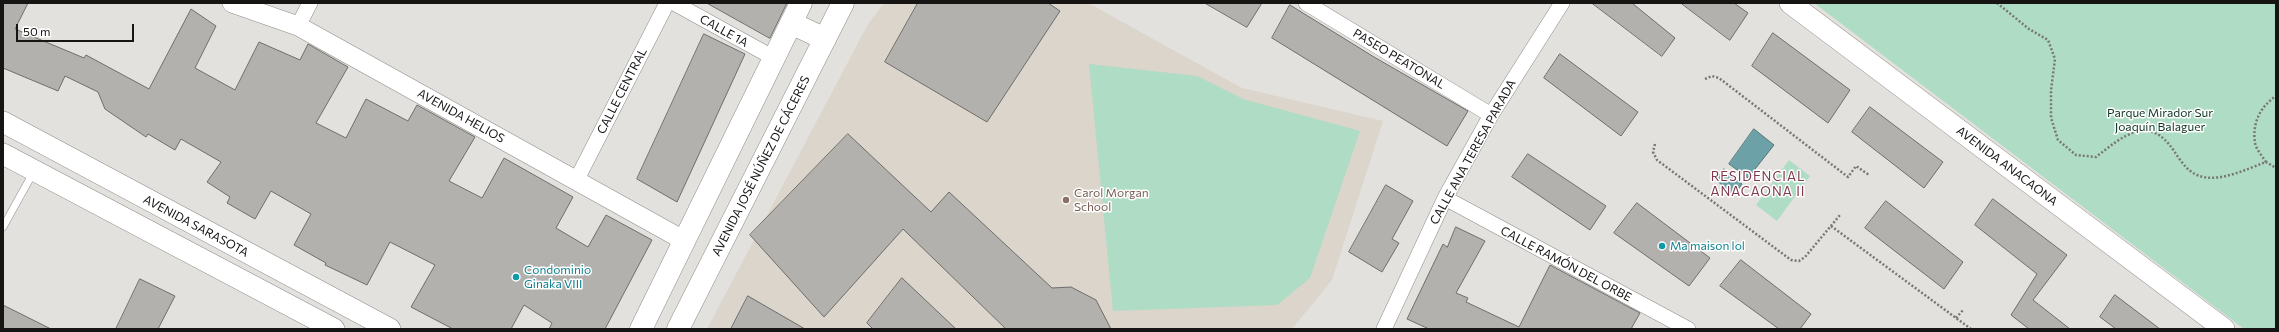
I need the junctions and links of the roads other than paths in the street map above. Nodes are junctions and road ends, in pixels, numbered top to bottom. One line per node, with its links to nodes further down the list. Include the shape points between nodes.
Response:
1 (232, 3): 12 (street, AVENIDA HELIOS)
2 (310, 3): 12 (street)
3 (667, 3): 21 (street, CALLE CENTRAL)
4 (674, 3): 14 (street, CALLE 1A)
5 (801, 3): 11 (main road)
6 (843, 3): 13 (main road, AVENIDA JOSÉ NÚÑEZ DE CÁCERES)
7 (850, 3): 13 (main road)
8 (1306, 3): 15 (street, PASEO PEATONAL)
9 (1562, 3): 15 (street, CALLE ANA TERESA PARADA)
10 (1790, 3): 34 (main road, AVENIDA ANACAONA)
11 (792, 23): 13 (main road); 14 (main road)
12 (298, 26): 21 (street, AVENIDA HELIOS)
13 (826, 36): 20 (main road, AVENIDA JOSÉ NÚÑEZ DE CÁCERES)
14 (774, 58): 18 (main road)
15 (1491, 115): 23 (street, CALLE ANA TERESA PARADA)
16 (3, 122): 27 (main road, AVENIDA SARASOTA)
17 (3, 154): 19 (main road)
18 (724, 161): 20 (main road); 22 (main road)
19 (34, 170): 25 (lane); 28 (main road)
20 (754, 177): 24 (main road, AVENIDA JOSÉ NÚÑEZ DE CÁCERES)
21 (577, 179): 26 (street, AVENIDA HELIOS)
22 (706, 196): 24 (main road); 26 (main road)
23 (1445, 198): 32 (street, CALLE ANA TERESA PARADA); 33 (street, CALLE RAMÓN DEL ORBE)
24 (738, 212): 31 (main road, AVENIDA JOSÉ NÚÑEZ DE CÁCERES)
25 (3, 227)
26 (685, 241): 30 (main road)
27 (336, 300): 28 (street); 29 (main road, AVENIDA SARASOTA)
28 (325, 327)
29 (390, 329)
30 (641, 329)
31 (678, 329)
32 (1384, 329)
33 (1688, 329)
34 (2224, 329)

